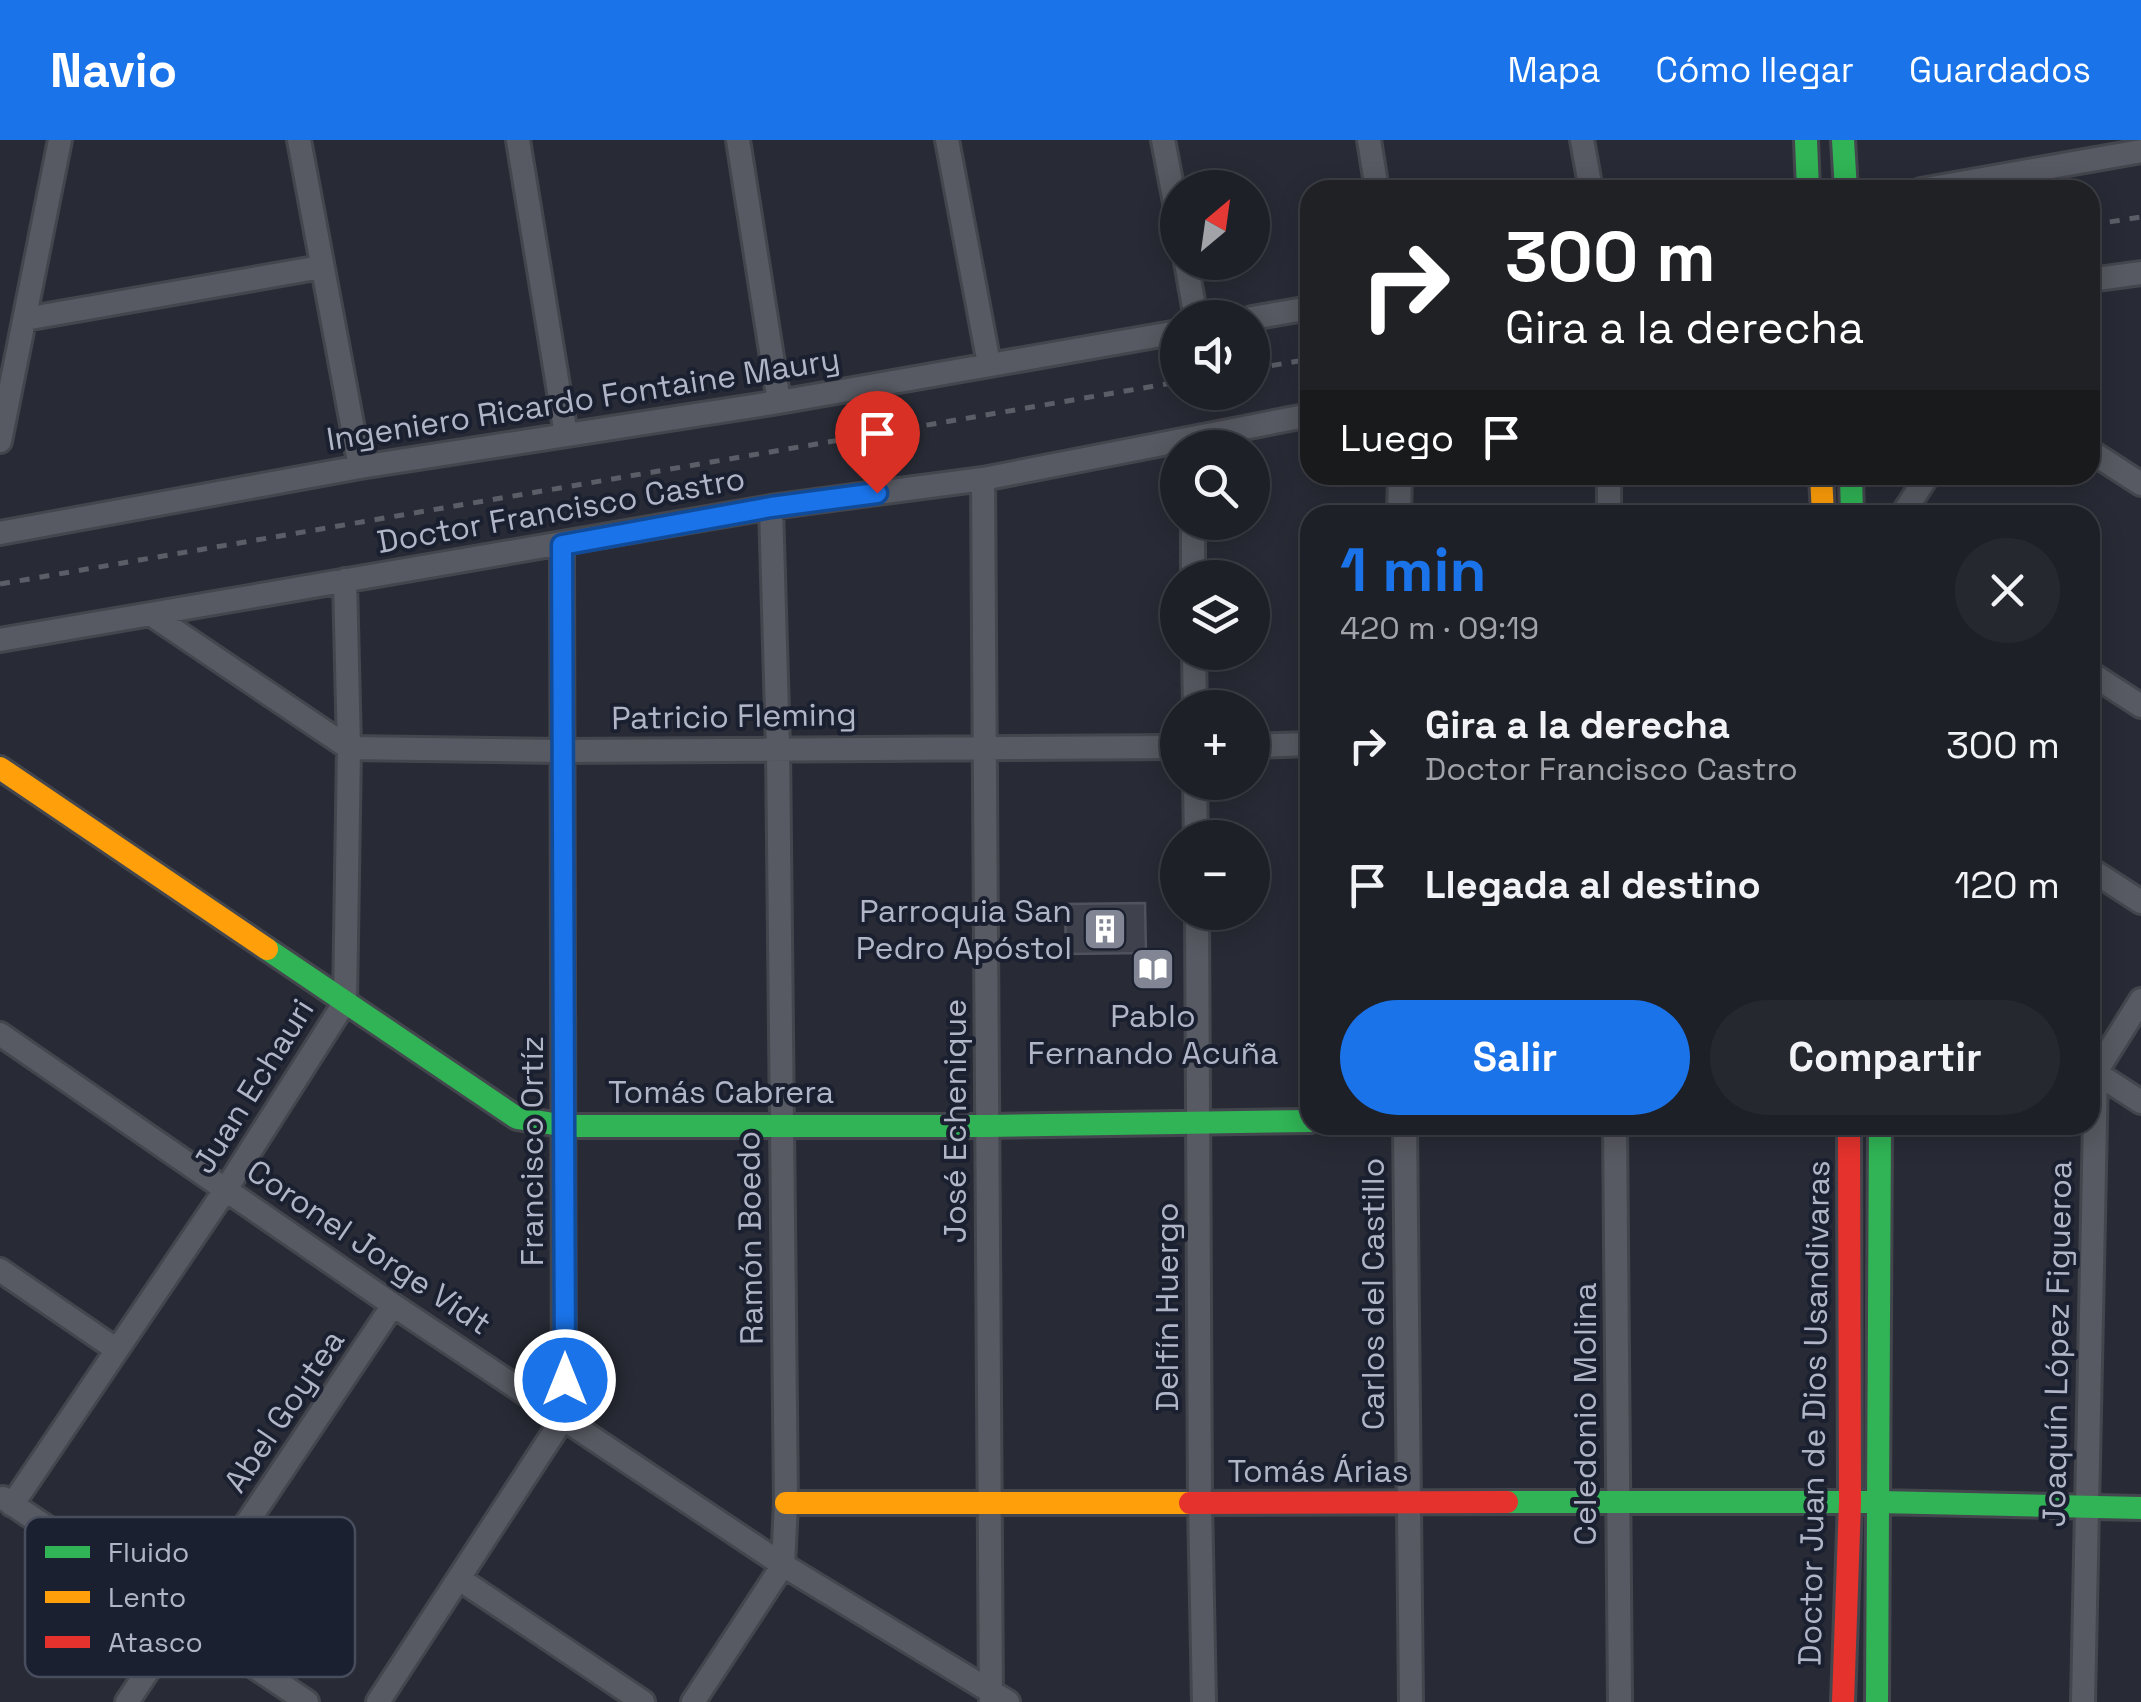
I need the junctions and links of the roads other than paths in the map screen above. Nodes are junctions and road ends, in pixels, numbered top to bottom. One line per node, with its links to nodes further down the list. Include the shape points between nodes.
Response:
1 (60, 140): 23 (street)
2 (299, 140): 18 (street)
3 (518, 140): 29 (street)
4 (738, 140): 26 (street)
5 (947, 140): 25 (street)
6 (1163, 140): 12 (street)
7 (1369, 140): 13 (street)
8 (1582, 140): 14 (street)
9 (1806, 140): 15 (street)
10 (1843, 140): 16 (street)
11 (2141, 151): 17 (street)
12 (1169, 170)
13 (1375, 180)
14 (1588, 180)
15 (1808, 180)
16 (1845, 180)
17 (1977, 180)
18 (321, 267): 23 (street); 33 (street)
19 (2141, 273): 20 (street)
20 (2100, 279)
21 (1300, 310): 22 (street)
22 (1270, 315)
23 (26, 318): 30 (street)
24 (1160, 335): 25 (street, Ingeniero Ricardo Fontaine Maury)
25 (989, 364): 26 (street, Ingeniero Ricardo Fontaine Maury)
26 (779, 402): 29 (street, Ingeniero Ricardo Fontaine Maury)
27 (1300, 417): 28 (street, Doctor Francisco Castro)
28 (1247, 430)
29 (566, 435): 33 (street, Ingeniero Ricardo Fontaine Maury)
30 (0, 441)
31 (1160, 448): 34 (street, Doctor Francisco Castro)
32 (2100, 457): 35 (street)
33 (360, 466): 37 (street, Ingeniero Ricardo Fontaine Maury)
34 (983, 478): 36 (street, Doctor Francisco Castro); 46 (street, José Echenique)
35 (2141, 484)
36 (771, 507): 38 (street, Doctor Francisco Castro); 49 (street, Ramón Boedo)
37 (0, 533)
38 (562, 545): 39 (street, Doctor Francisco Castro); 50 (street, Francisco Ortíz)
39 (345, 580): 40 (street, Doctor Francisco Castro); 48 (street, Juan Echauri)
40 (152, 616): 41 (street, Doctor Francisco Castro); 48 (street)
41 (0, 640)
42 (2100, 679): 43 (street)
43 (2141, 706)
44 (1300, 744): 45 (street)
45 (1270, 745)
46 (986, 746): 47 (street, Patricio Fleming); 49 (street, Patricio Fleming); 65 (street, José Echenique)
47 (1160, 747)
48 (348, 748): 50 (street, Patricio Fleming); 56 (street, Juan Echauri)
49 (778, 748): 50 (street, Patricio Fleming); 63 (street, Ramón Boedo)
50 (562, 751): 64 (street, Francisco Ortíz)
51 (0, 768): 56 (street, Tomás Cabrera)
52 (2100, 875): 53 (street)
53 (2141, 902)
54 (1197, 930): 62 (street, Delfín Huergo)
55 (2141, 1000): 58 (street)
56 (344, 1002): 64 (street, Tomás Cabrera, via 517,1118); 71 (street, Juan Echauri)
57 (0, 1034): 71 (street, Coronel Jorge Vidt)
58 (2100, 1060)
59 (2100, 1075): 60 (street)
60 (2141, 1102)
61 (1300, 1121): 62 (street, Tomás Cabrera)
62 (1199, 1122): 65 (street, Tomás Cabrera); 77 (street, Delfín Huergo)
63 (781, 1124): 64 (street, Tomás Cabrera); 65 (street, Tomás Cabrera); 81 (street, Ramón Boedo)
64 (566, 1126): 75 (street, Francisco Ortíz)
65 (987, 1126): 82 (street, José Echenique)
66 (1405, 1135): 83 (street, Carlos del Castillo)
67 (1615, 1135): 78 (street, Celedonio Molina)
68 (1849, 1135): 79 (street, Doctor Juan de Dios Usandivaras)
69 (1880, 1135): 80 (street, Doctor Juan de Dios Usandivaras)
70 (2092, 1135): 84 (street, Joaquín López Figueroa)
71 (226, 1189): 73 (street, Coronel Jorge Vidt); 74 (street, Juan Echauri)
72 (0, 1270): 74 (street)
73 (394, 1305): 75 (street, Coronel Jorge Vidt); 87 (street, Abel Goytea)
74 (117, 1350): 76 (street, Juan Echauri)
75 (564, 1417): 88 (street, Coronel Jorge Vidt); 89 (street)
76 (6, 1501): 86 (street)
77 (1200, 1502): 82 (street, Tomás Árias); 83 (street, Tomás Árias); 98 (street, Delfín Huergo)
78 (1618, 1502): 79 (street, Tomás Árias); 83 (street, Tomás Árias); 100 (street, Celedonio Molina)
79 (1850, 1502): 80 (street, Tomás Árias); 101 (street, Doctor Juan de Dios Usandivaras)
80 (1880, 1502): 84 (street, Tomás Árias); 102 (street, Doctor Juan de Dios Usandivaras)
81 (786, 1503): 82 (street, Tomás Árias); 88 (street, Ramón Boedo)
82 (992, 1504): 92 (street, José Echenique)
83 (1407, 1504): 99 (street, Carlos del Castillo)
84 (2086, 1506): 85 (street, Tomás Árias); 103 (street, Joaquín López Figueroa)
85 (2141, 1508)
86 (30, 1517)
87 (252, 1517)
88 (783, 1565): 92 (street, Coronel Jorge Vidt); 97 (street)
89 (461, 1580): 95 (street); 96 (street)
90 (144, 1677): 93 (street, Abel Goytea)
91 (269, 1677): 94 (street)
92 (997, 1699)
93 (127, 1702)
94 (307, 1702)
95 (378, 1702)
96 (643, 1702)
97 (693, 1702)
98 (1204, 1702)
99 (1411, 1702)
100 (1620, 1702)
101 (1843, 1702)
102 (1877, 1702)
103 (2083, 1702)

